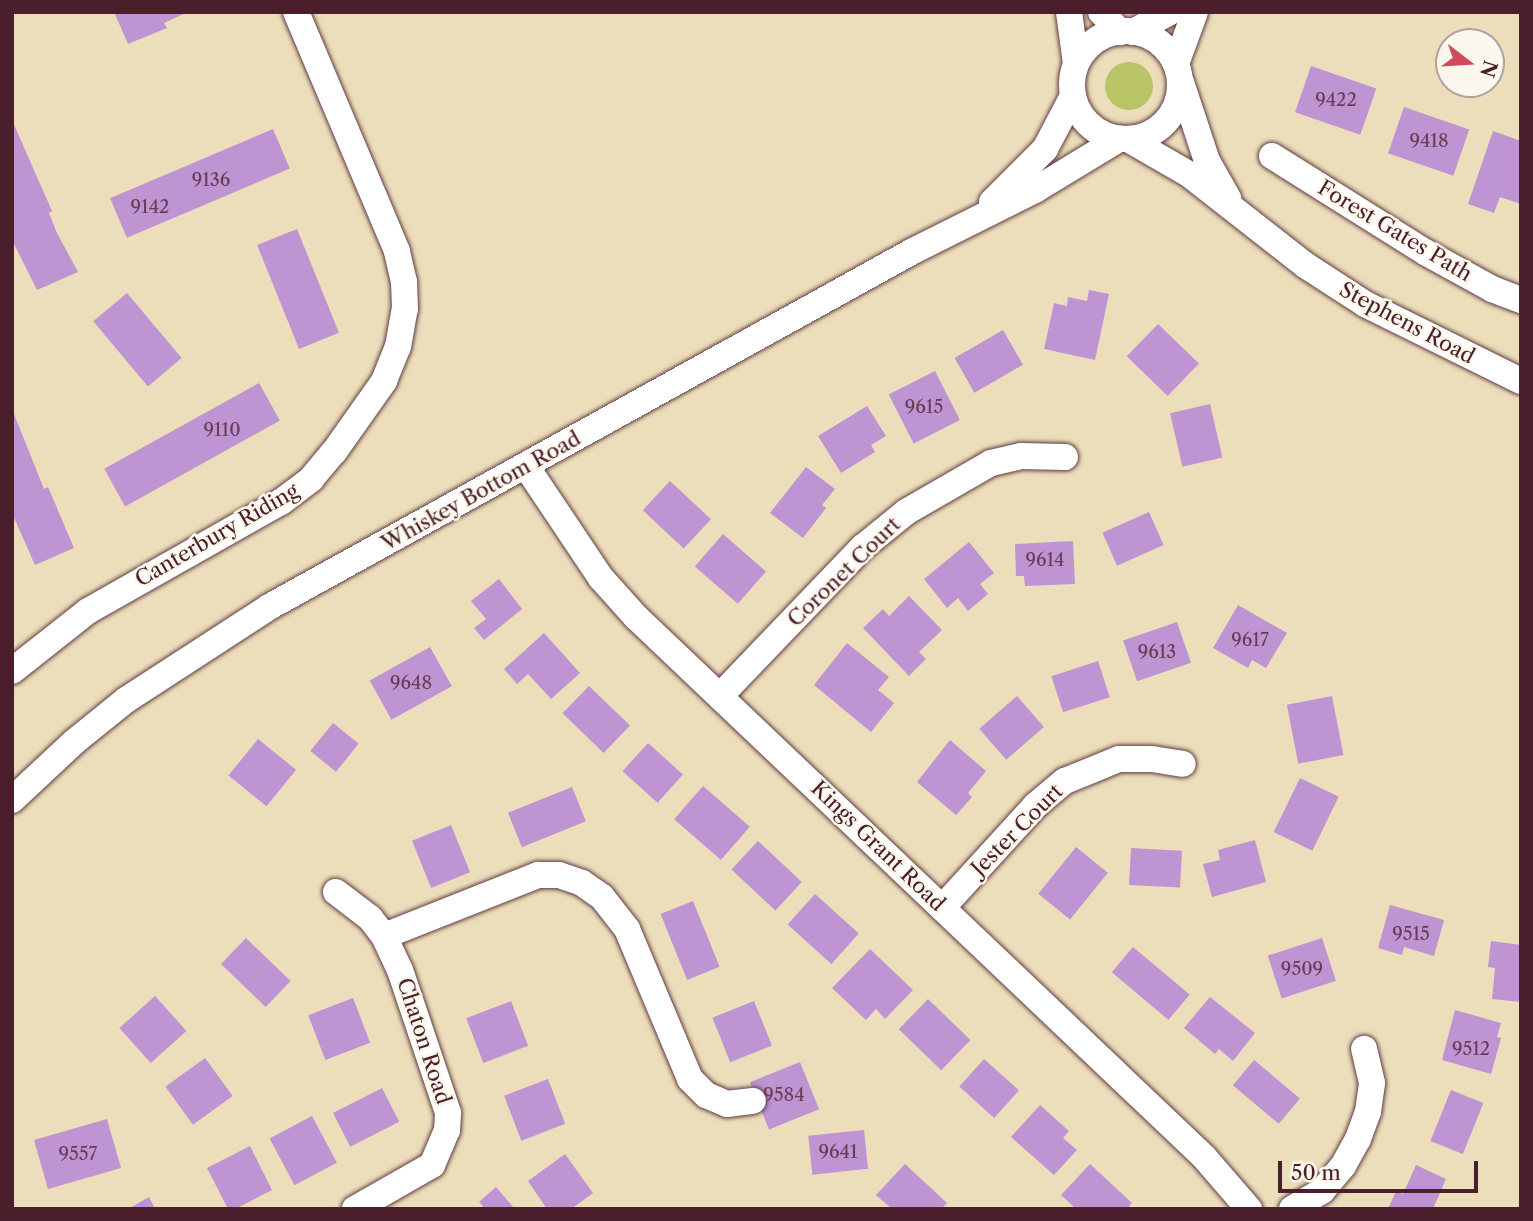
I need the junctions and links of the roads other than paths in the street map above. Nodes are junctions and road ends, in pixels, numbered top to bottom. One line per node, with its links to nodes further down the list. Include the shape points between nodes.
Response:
1 (296, 12): 18 (street, Canterbury Riding, via 397,251 405,309 398,347 384,382 311,479 281,502 88,611)
2 (1069, 12): 7 (street)
3 (1101, 12): 6 (street)
4 (1170, 12): 6 (street)
5 (1195, 12): 8 (street)
6 (1127, 32): 7 (street, via 1100,38); 8 (street, via 1152,37 1166,49)
7 (1076, 64): 9 (street)
8 (1178, 70): 10 (street, via 1179,97 1172,113 1159,128 1139,138); 12 (street, Stephens Road, via 1207,160)
9 (1073, 96): 10 (street, via 1091,127); 13 (street, Whiskey Bottom Road, via 1045,149)
10 (1124, 139): 12 (street, Stephens Road, via 1152,150); 13 (street, Whiskey Bottom Road)
11 (1272, 156): 14 (street, Forest Gates Path, via 1424,252)
12 (1233, 206): 15 (street, Stephens Road, via 1305,265 1365,304)
13 (974, 219): 17 (street, Whiskey Bottom Road)
14 (1521, 300)
15 (1521, 381)
16 (1065, 457): 19 (street, Coronet Court, via 1021,456 991,463 906,512 863,547)
17 (526, 467): 19 (street, Kings Grant Road, via 601,578); 21 (street, Whiskey Bottom Road, via 194,653 95,725)
18 (12, 671)
19 (720, 696): 23 (street, Kings Grant Road)
20 (1183, 764): 23 (street, Jester Court, via 1119,759 1065,780 1036,805)
21 (12, 800)
22 (336, 892): 24 (street, Chaton Road, via 370,918)
23 (942, 908): 28 (street, Kings Grant Road, via 1204,1157)
24 (384, 936): 26 (street, via 538,875 559,874 582,883 602,897 627,929 690,1079 706,1095 727,1104); 27 (street, Chaton Road, via 444,1097 447,1130 432,1165)
25 (1364, 1049): 29 (street, via 1372,1083 1359,1139 1321,1191)
26 (752, 1101)
27 (355, 1209)
28 (1249, 1209)
29 (1292, 1209)

